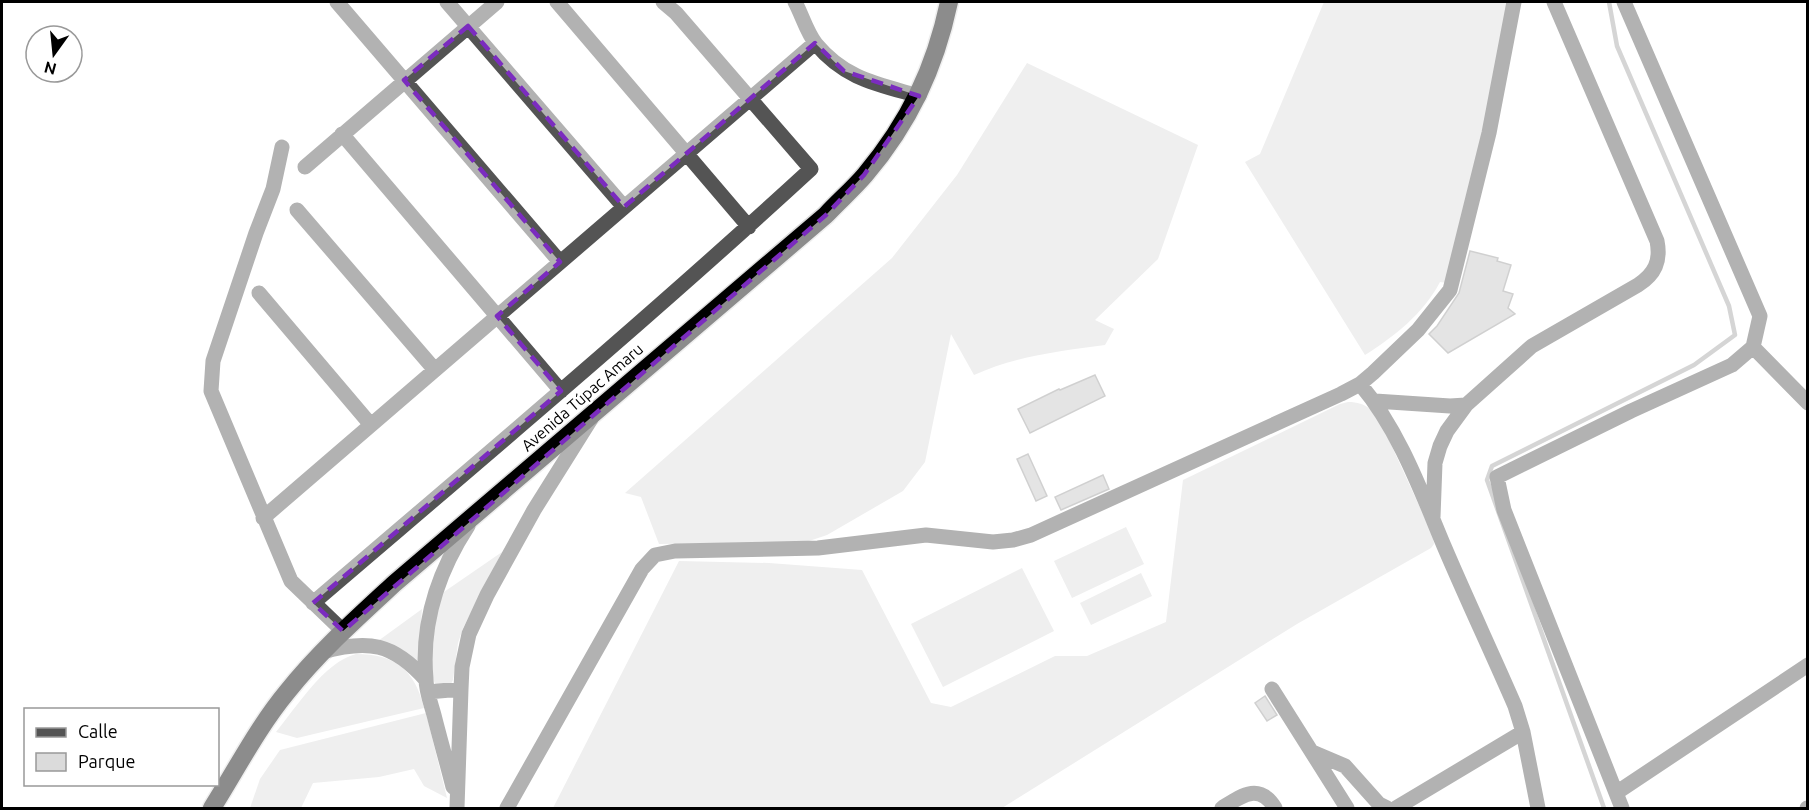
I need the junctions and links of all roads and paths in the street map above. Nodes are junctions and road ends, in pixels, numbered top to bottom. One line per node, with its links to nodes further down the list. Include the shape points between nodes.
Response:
1 (337, 2): 13 (street)
2 (447, 2): 11 (street)
3 (497, 2): 11 (street)
4 (557, 2): 18 (street)
5 (663, 2): 15 (street)
6 (795, 2): 12 (street)
7 (949, 2): 14 (highway, Avenida Túpac Amaru, via 933,63)
8 (1514, 2): 28 (street, via 1489,134 1452,284 1418,330)
9 (1554, 2): 32 (street, via 1657,241 1656,267 1649,278 1532,346)
10 (1624, 2): 26 (street, via 1760,316)
11 (468, 26): 13 (street); 20 (street)
12 (814, 43): 14 (street, via 844,71); 15 (street)
13 (404, 80): 16 (street); 23 (street)
14 (919, 96): 33 (highway, Avenida Túpac Amaru, via 864,175 826,215)
15 (750, 98): 18 (street); 22 (street, via 811,169)
16 (342, 134): 19 (street); 25 (street)
17 (282, 147): 37 (street, via 273,189 213,361 211,392)
18 (686, 153): 20 (street); 22 (street)
19 (305, 167)
20 (624, 207): 23 (street)
21 (297, 210): 27 (street)
22 (749, 227): 29 (street)
23 (560, 262): 25 (street)
24 (259, 293): 34 (street)
25 (497, 316): 27 (street); 29 (street)
26 (1754, 347): 31 (street); 47 (street, via 1732,365 1497,477 1504,510)
27 (435, 370): 34 (street)
28 (1360, 384): 30 (street); 50 (street, via 1013,540 993,542 926,535 818,548 675,551 655,555 642,569)
29 (561, 391): 38 (street)
30 (1375, 401): 32 (street); 36 (street)
31 (1808, 404)
32 (1466, 405): 36 (street, via 1440,446 1435,463)
33 (596, 411): 35 (highway, Avenida Túpac Amaru); 43 (street, via 534,510 476,615 465,649)
34 (371, 425): 37 (street)
35 (476, 514): 39 (highway, Avenida Túpac Amaru); 42 (street, via 455,545 437,586 428,627)
36 (1433, 517): 45 (street)
37 (263, 518): 38 (street, via 291,581)
38 (313, 603): 39 (street)
39 (343, 632): 40 (highway, Avenida Túpac Amaru)
40 (322, 652): 42 (street, via 346,645 377,647 404,658); 49 (highway, Avenida Túpac Amaru, via 285,694)
41 (1808, 665): 47 (street)
42 (427, 686): 43 (street); 48 (street)
43 (461, 689): 48 (street)
44 (1272, 689): 46 (street)
45 (1523, 732): 55 (street); 56 (street)
46 (1312, 752): 53 (street); 54 (street, via 1345,766)
47 (1617, 793): 57 (street)
48 (457, 806)
49 (212, 808)
50 (507, 808)
51 (1222, 808): 52 (street, via 1252,793 1266,798)
52 (1275, 808)
53 (1347, 808)
54 (1387, 808)
55 (1396, 808)
56 (1538, 808)
57 (1622, 808)

